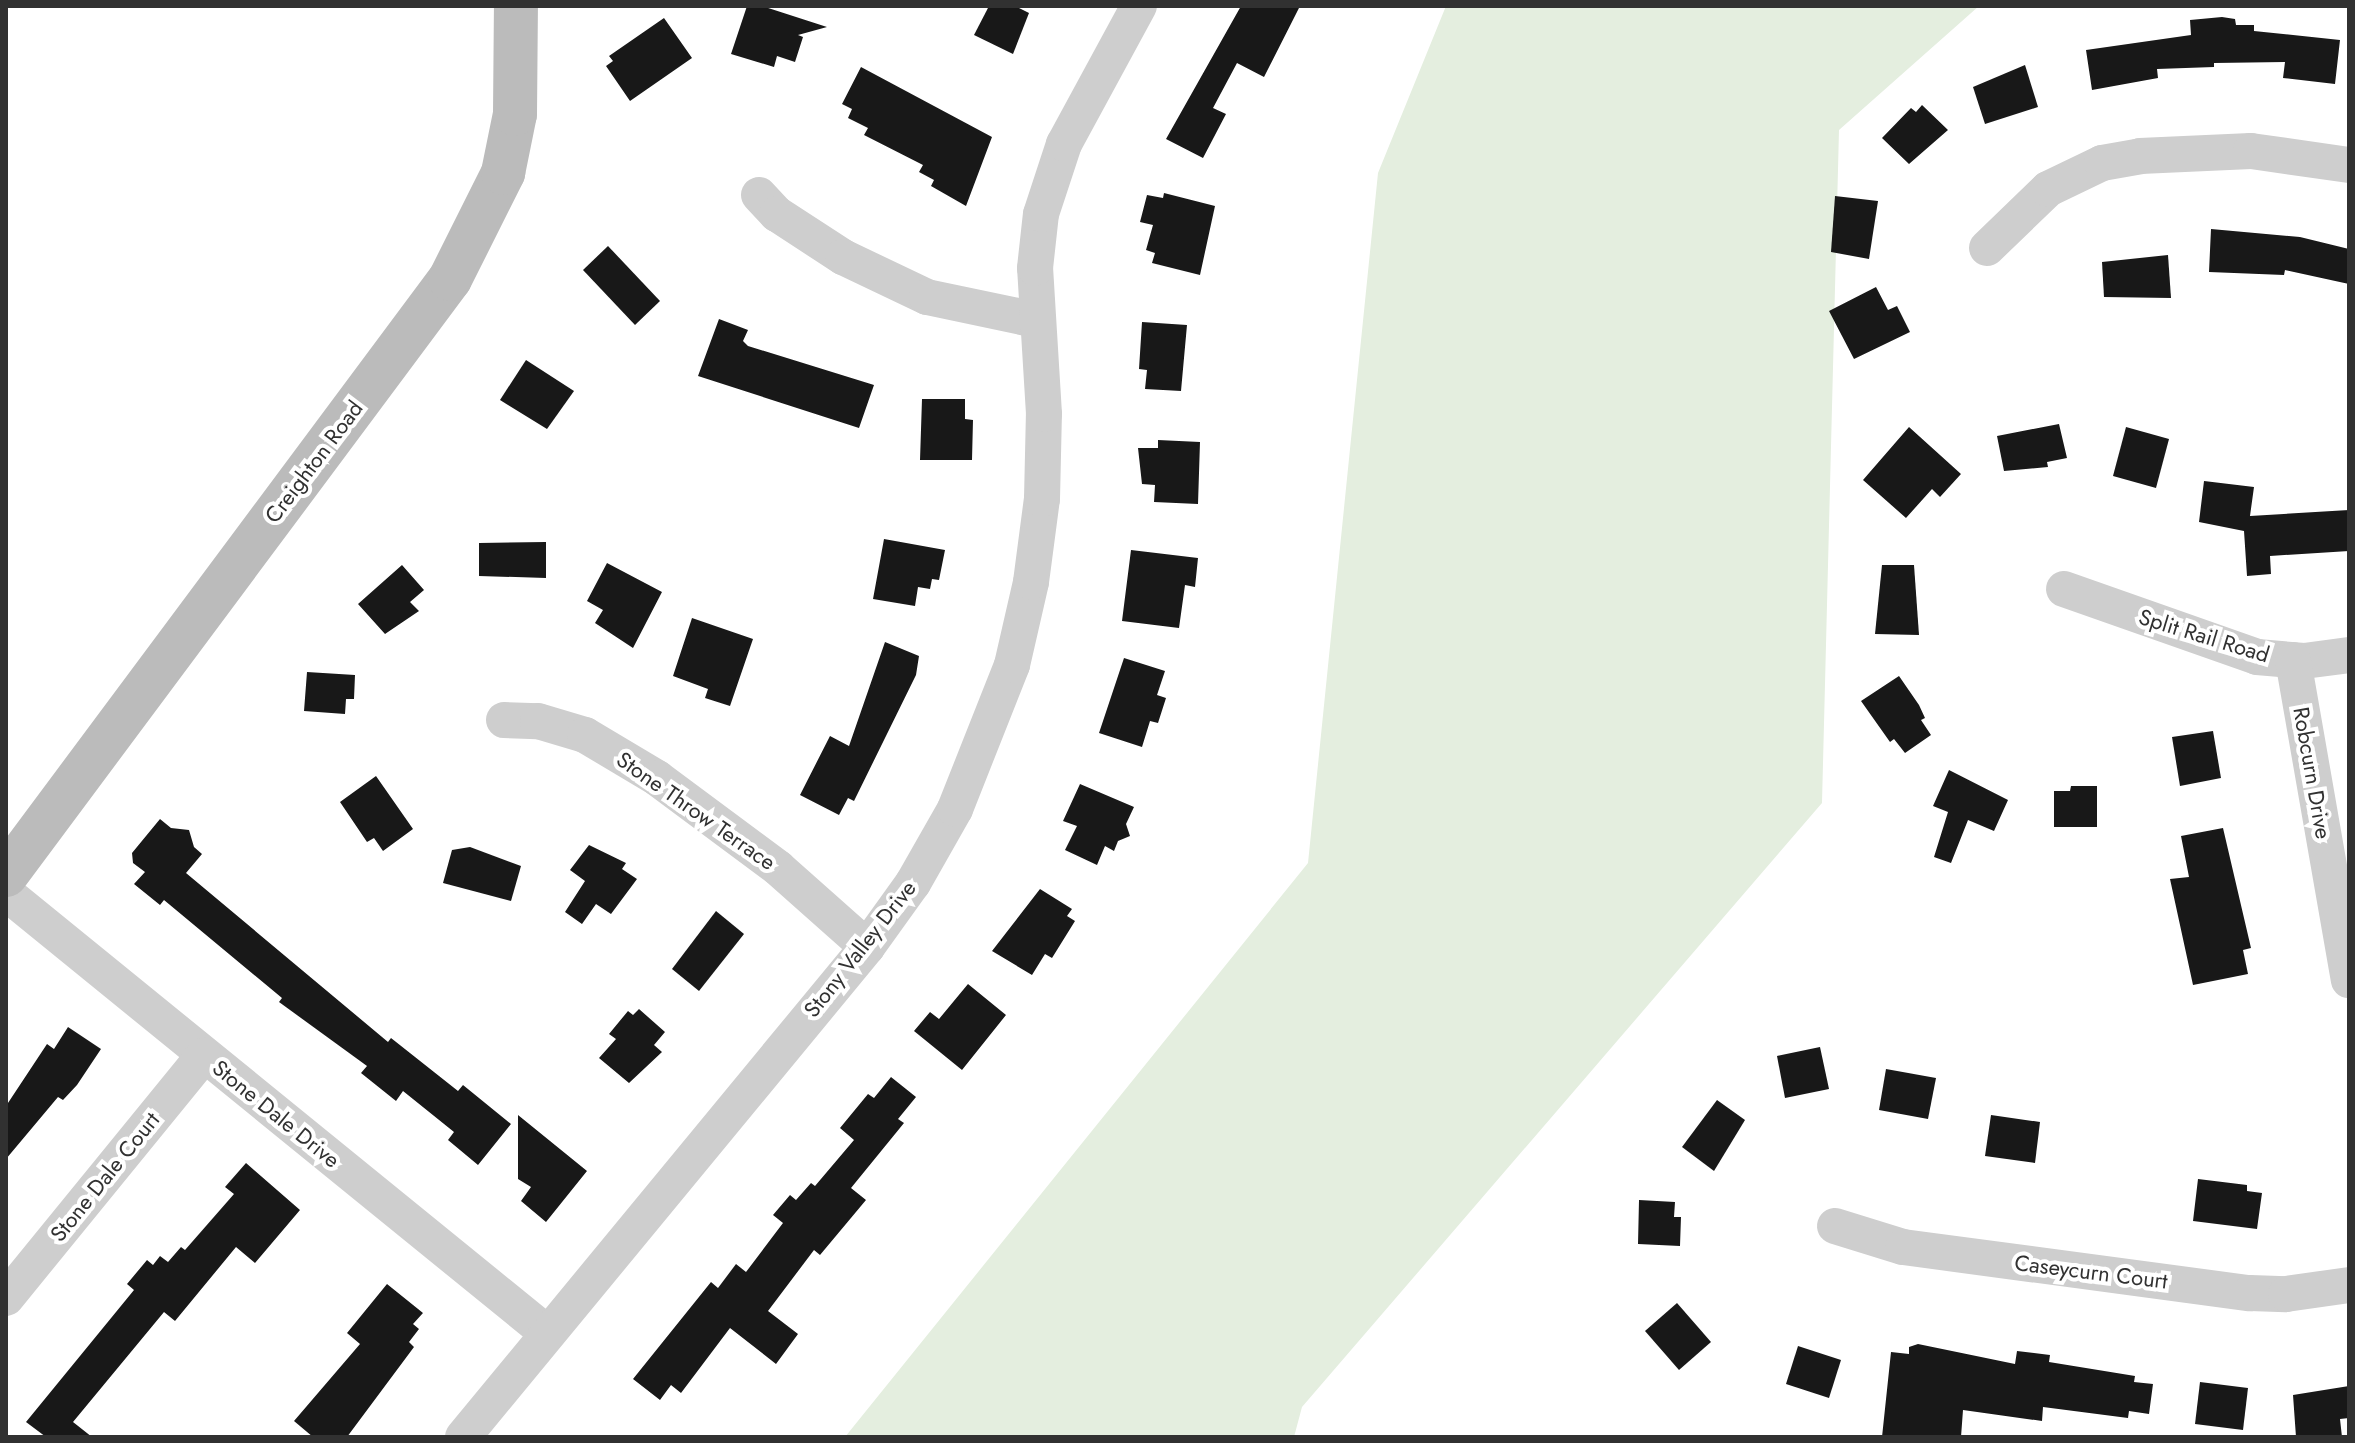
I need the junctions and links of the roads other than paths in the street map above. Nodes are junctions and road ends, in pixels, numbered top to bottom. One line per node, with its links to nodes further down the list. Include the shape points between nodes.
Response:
1 (516, 6): 11 (main road, Creighton Road, via 515,114 503,173 450,279)
2 (1139, 6): 6 (street, Stony Valley Drive, via 1057,163 1041,214)
3 (2349, 165): 5 (street, via 2251,151 2102,163 2048,189)
4 (759, 195): 6 (street, via 777,214 843,257 927,297)
5 (1987, 248)
6 (1036, 320): 13 (street, Stony Valley Drive, via 1044,414 1042,499 1012,665 955,809 913,883)
7 (2064, 589): 9 (street, Split Rail Road, via 2257,657)
8 (2349, 655): 9 (street, Split Rail Road)
9 (2293, 660): 14 (street, Robcurn Drive)
10 (504, 720): 13 (street, Stone Throw Terrace, via 538,721 585,735 657,778 778,868)
11 (6, 875)
12 (6, 893): 15 (street, Stone Dale Drive)
13 (867, 947): 19 (street, Stony Valley Drive)
14 (2349, 980)
15 (204, 1055): 18 (street, Stone Dale Court); 19 (street, Stone Dale Drive)
16 (1835, 1226): 17 (street, Caseycurn Court, via 1903,1247 2250,1293)
17 (2349, 1285)
18 (6, 1298)
19 (547, 1333): 20 (street, Stony Valley Drive)
20 (463, 1437)

